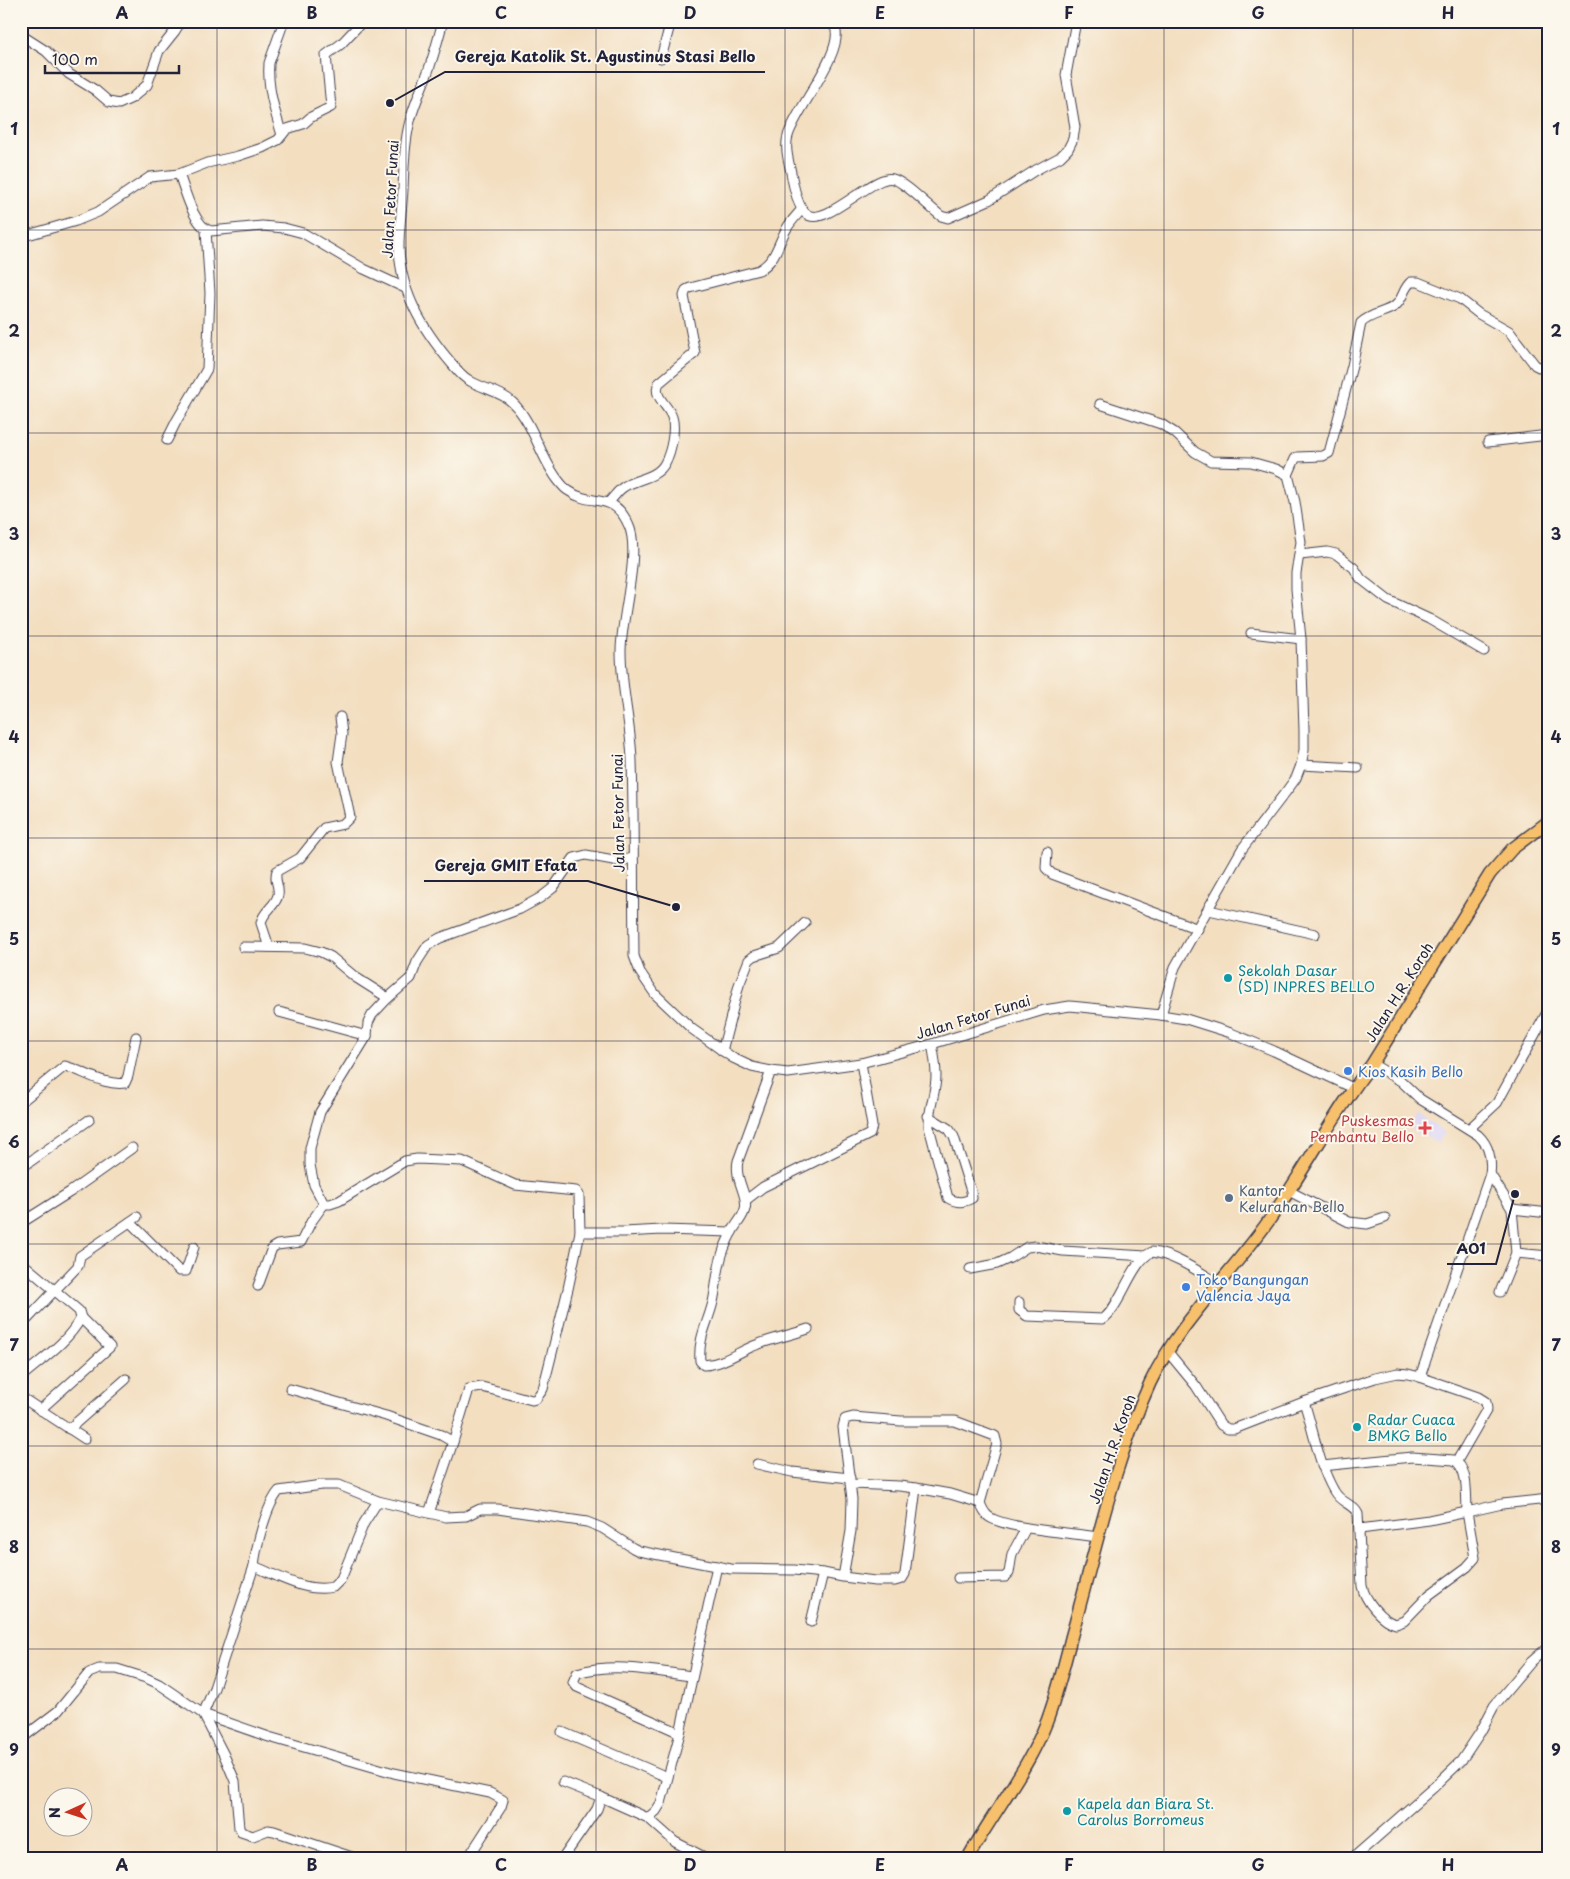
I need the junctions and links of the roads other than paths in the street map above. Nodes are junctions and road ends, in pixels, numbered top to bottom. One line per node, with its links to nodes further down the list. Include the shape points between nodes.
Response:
1 (181, 21): 8 (street, via 159,51 146,86 132,98 118,104 109,102 69,74 46,51)
2 (284, 21): 10 (street, via 269,71 274,109)
3 (443, 21): 15 (street, Jalan Fetor Funai, via 413,111 406,144 399,247)
4 (671, 21): 9 (street)
5 (829, 21): 12 (street, via 835,26 836,38 824,71 788,137 793,183)
6 (1076, 21): 12 (street, via 1066,75 1075,128 1070,144 1060,157 989,200 948,218 941,216 898,181 889,178 828,212 811,216)
7 (360, 24): 10 (street, via 326,55 331,107 303,124 287,129)
8 (21, 34)
9 (661, 58)
10 (282, 135): 11 (street, via 262,148 207,162)
11 (179, 174): 13 (street, via 199,223); 14 (street, via 150,177 98,212)
12 (802, 210): 22 (street, via 763,268 686,290 684,296 694,353 659,383 656,390 672,419 669,454 658,471 623,487)
13 (206, 230): 15 (street, via 262,226 303,233 364,270); 19 (street, via 210,293 207,369)
14 (21, 237)
15 (405, 288): 22 (street, Jalan Fetor Funai, via 415,312 460,374 476,385 505,396 521,412 547,465 568,491)
16 (1549, 367): 21 (street, via 1535,364 1509,331 1467,303 1411,282 1394,306 1361,323 1329,452 1323,456 1295,458)
17 (1100, 404): 21 (street, via 1161,424 1211,461 1251,462)
18 (1549, 435): 20 (street)
19 (167, 440)
20 (1488, 442)
21 (1288, 475): 23 (street, via 1300,530)
22 (609, 502): 34 (street, Jalan Fetor Funai, via 623,516 631,531 633,546 621,650 632,761)
23 (1300, 555): 25 (street, via 1296,589); 26 (street, via 1336,554 1388,600)
24 (1252, 633): 25 (street)
25 (1300, 639): 28 (street, via 1304,750)
26 (1484, 651)
27 (340, 717): 40 (street, via 342,734 338,762 350,817 343,824 324,828 300,858 277,871 279,893 261,923)
28 (1301, 765): 29 (street); 35 (street, via 1296,778 1242,849)
29 (1358, 768)
30 (1549, 821): 50 (main road, Jalan H.R. Koroh, via 1512,849 1490,874)
31 (21, 830): 32 (street)
32 (21, 839)
33 (1046, 852): 37 (street, via 1045,865 1052,874)
34 (632, 858): 41 (street, via 619,861 586,855 574,858 553,888 540,898 428,945 412,978); 48 (street, Jalan Fetor Funai, via 634,956 640,972 655,994 680,1019)
35 (1209, 910): 37 (street); 38 (street)
36 (804, 923): 48 (street, via 778,948 749,960)
37 (1198, 929): 44 (street, via 1176,967)
38 (1315, 934)
39 (243, 947): 40 (street)
40 (269, 947): 41 (street, via 321,952)
41 (388, 998): 45 (street, via 368,1023)
42 (1549, 1009): 56 (street, via 1497,1103)
43 (279, 1012): 45 (street)
44 (1161, 1015): 47 (street, Jalan Fetor Funai, via 1063,1006); 52 (street, Jalan Fetor Funai, via 1186,1019 1231,1034)
45 (367, 1036): 62 (street, via 320,1112 310,1148 314,1185)
46 (136, 1037): 53 (street, via 125,1083 96,1078 65,1066)
47 (932, 1044): 49 (street, Jalan Fetor Funai); 54 (street, via 936,1076)
48 (722, 1051): 51 (street, Jalan Fetor Funai, via 752,1066)
49 (861, 1063): 51 (street, Jalan Fetor Funai, via 788,1073); 61 (street, via 872,1126 870,1134 763,1186)
50 (1372, 1064): 52 (main road, Jalan H.R. Koroh); 56 (street, via 1401,1081 1420,1100)
51 (771, 1071): 61 (street, via 737,1166)
52 (1353, 1088): 60 (main road, Jalan H.R. Koroh)
53 (21, 1102)
54 (928, 1116): 54 (street, via 948,1198 959,1203 967,1201 972,1198 971,1191 954,1137 949,1129)
55 (89, 1120): 58 (street)
56 (1469, 1129): 59 (street, via 1485,1143)
57 (132, 1148): 66 (street)
58 (21, 1168)
59 (1490, 1174): 63 (street); 85 (street)
60 (1289, 1191): 65 (street, via 1349,1222 1367,1224); 75 (main road, Jalan H.R. Koroh)
61 (746, 1200): 68 (street, via 744,1214)
62 (324, 1204): 67 (street, via 339,1201 408,1160 462,1161 515,1185 576,1191); 76 (street, via 301,1242 272,1248)
63 (1512, 1209): 64 (street); 70 (street)
64 (1549, 1213)
65 (1385, 1218)
66 (21, 1223)
67 (580, 1232): 68 (street); 93 (street, via 540,1395 532,1400 482,1387 468,1389)
68 (732, 1232): 82 (street, via 719,1263 713,1304 704,1326 701,1363 713,1364 758,1344)
69 (194, 1247): 77 (street, via 186,1271 179,1271 134,1219 80,1256 78,1266)
70 (1516, 1253): 72 (street); 78 (street)
71 (1146, 1256): 74 (street, via 1063,1251 1036,1246 1027,1247 997,1264); 75 (street, via 1158,1253); 79 (street, via 1103,1320 1027,1316 1019,1310)
72 (1549, 1256)
73 (21, 1262): 77 (street)
74 (970, 1269)
75 (1220, 1284): 83 (main road, Jalan H.R. Koroh)
76 (258, 1286)
77 (53, 1291): 80 (street, via 79,1311); 81 (street)
78 (1500, 1292)
79 (1019, 1302)
80 (81, 1318): 84 (street, via 62,1344); 90 (street, via 110,1347)
81 (21, 1326)
82 (808, 1329)
83 (1168, 1352): 89 (street, via 1196,1386 1221,1425 1228,1429); 106 (main road, Jalan H.R. Koroh, via 1131,1430)
84 (21, 1377)
85 (1420, 1377): 89 (street, via 1390,1374); 94 (street, via 1486,1402 1487,1408)
86 (126, 1379): 91 (street)
87 (290, 1389): 93 (street, via 386,1416)
88 (21, 1397): 90 (street)
89 (1304, 1402): 96 (street)
90 (40, 1410): 91 (street)
91 (69, 1429): 92 (street)
92 (85, 1440)
93 (453, 1442): 103 (street)
94 (1457, 1461): 96 (street, via 1412,1457); 102 (street, via 1463,1470)
95 (757, 1464): 97 (street)
96 (1322, 1466): 105 (street, via 1334,1490 1356,1510)
97 (851, 1481): 98 (street); 101 (street, via 843,1427 845,1419 955,1421 994,1435 997,1440); 110 (street, via 850,1530)
98 (916, 1488): 101 (street); 110 (street, via 904,1577 895,1581)
99 (1549, 1499): 102 (street)
100 (378, 1501): 103 (street); 107 (street, via 364,1523 341,1579 333,1587 298,1584); 107 (street, via 339,1485 279,1491 262,1529)
101 (980, 1503): 104 (street, via 991,1518)
102 (1467, 1512): 105 (street); 105 (street, via 1475,1559 1396,1624 1388,1621 1364,1596)
103 (429, 1513): 108 (street, via 466,1516 480,1509 498,1509 587,1522 639,1551)
104 (1026, 1528): 106 (street); 111 (street, via 1012,1554 1009,1573 1005,1577)
105 (1360, 1529)
106 (1098, 1537): 127 (main road, Jalan H.R. Koroh, via 1046,1723)
107 (254, 1566): 115 (street)
108 (717, 1566): 109 (street); 114 (street)
109 (823, 1573): 110 (street); 112 (street)
110 (843, 1578)
111 (958, 1578)
112 (811, 1622)
113 (1549, 1646): 128 (street, via 1494,1706 1461,1761)
114 (691, 1676): 117 (street); 117 (street, via 625,1667 592,1668 577,1673 573,1682)
115 (203, 1714): 118 (street, via 146,1678 117,1669 100,1669 89,1673 58,1711); 123 (street, via 235,1782 241,1832 253,1836 268,1830 285,1833); 124 (street, via 394,1773 490,1793 500,1798 501,1807)
116 (562, 1732): 119 (street)
117 (680, 1733): 119 (street)
118 (21, 1739)
119 (667, 1777): 122 (street, via 661,1802)
120 (564, 1782): 121 (street)
121 (601, 1797): 122 (street); 125 (street)
122 (648, 1818): 126 (street, via 675,1842)
123 (355, 1858)
124 (468, 1858)
125 (563, 1858)
126 (706, 1858)
127 (968, 1858)
128 (1353, 1858)

